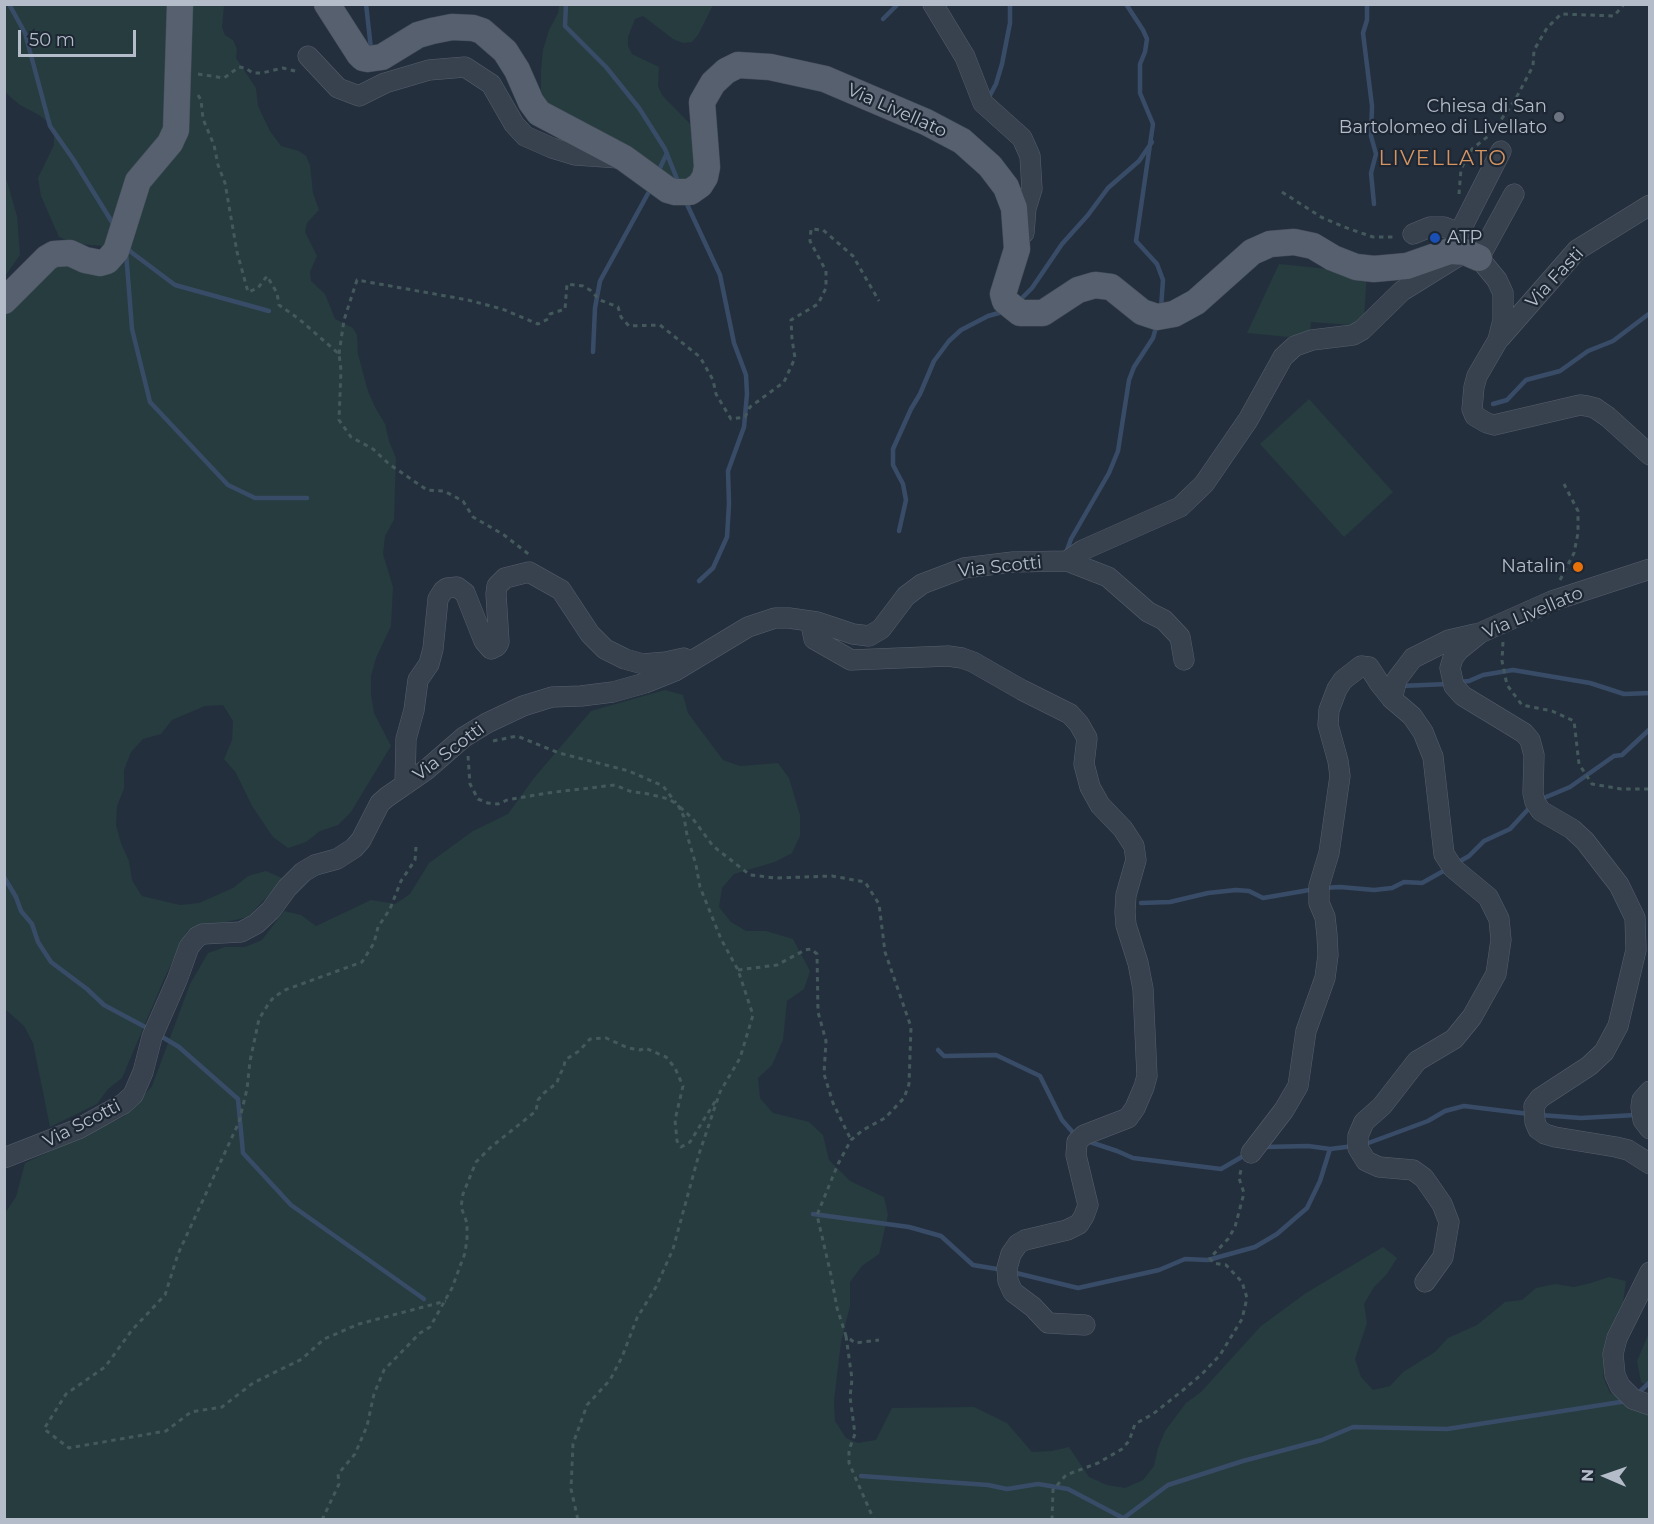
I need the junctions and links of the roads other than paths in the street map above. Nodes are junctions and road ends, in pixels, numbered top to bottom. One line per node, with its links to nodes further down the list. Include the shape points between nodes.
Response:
1 (180, 4): 12 (main road, via 176,130 138,181 116,250 100,263 70,254 54,254)
2 (327, 4): 6 (main road, Via Livellato, via 363,58 381,57 432,31 452,27 482,31 505,51 539,113)
3 (933, 4): 11 (street, via 965,57 983,103 1022,138 1030,156 1032,189 1025,230)
4 (305, 64): 6 (street, via 338,88 359,96 385,83 429,70 465,67 491,84 525,136 575,155)
5 (1501, 151): 10 (street)
6 (624, 158): 11 (main road, Via Livellato, via 668,190 690,192 705,177 702,102 712,83 738,65 803,74 926,122 962,141 1006,187 1014,208)
7 (1514, 194): 10 (street)
8 (1650, 205): 13 (street, Via Fasti, via 1577,250)
9 (1413, 234): 10 (street, via 1430,227)
10 (1460, 244): 11 (main road, Via Livellato, via 1407,266 1374,269 1356,267 1313,246 1294,242 1270,244 1252,252 1196,302 1174,314 1157,317 1142,312 1111,287 1095,285 1078,290 1042,313 1020,313 1005,301 1003,294); 13 (street, via 1497,280 1503,293); 15 (street, via 1362,330 1353,335 1312,340 1295,346 1283,357 1248,420 1204,484 1180,507 1083,550)
11 (1017, 249)
12 (4, 301)
13 (1498, 340): 14 (street, via 1474,387 1475,416 1494,425 1587,406 1608,417)
14 (1650, 455)
15 (1067, 561): 17 (street, Via Scotti, via 1013,562 944,574 906,596 881,629 869,636); 20 (street, via 1108,577 1148,612 1164,620 1180,637)
16 (1650, 569): 18 (street, Via Livellato, via 1552,602)
17 (817, 622): 19 (street, Via Scotti, via 789,618 761,621); 30 (street, via 812,629 814,639 851,660 962,658 1070,714 1087,738 1084,765 1090,787 1134,846 1136,860 1125,912 1143,989 1147,1076 1144,1087 1128,1118 1084,1135 1077,1142 1076,1155 1088,1205 1079,1224 1018,1244 1007,1268 1013,1292 1048,1323)
18 (1480, 633): 21 (street, via 1449,640 1413,658 1397,679); 27 (street, Via Livellato, via 1452,658 1450,674 1454,686 1474,704 1530,740 1535,802 1572,829 1605,865 1628,900 1637,933 1625,1002 1612,1039 1589,1066 1540,1098 1534,1106 1535,1122 1538,1129 1555,1137 1628,1150)
19 (707, 652): 22 (street, Via Scotti, via 645,683 613,692 552,697 523,706 464,737); 22 (street, via 656,663 635,662 617,655 596,641 561,590 529,572 505,578 497,586 499,642 491,649 465,593 457,587 447,588 438,599 429,664 418,680 406,739)
20 (1184, 660)
21 (1392, 699): 25 (street, via 1369,667 1361,666 1343,680 1329,710 1328,725 1340,776 1329,853 1319,886 1327,935 1325,978 1306,1031 1298,1086); 29 (street, via 1412,716 1433,757 1444,854 1453,868 1488,897 1499,920 1501,940 1496,974 1472,1017 1454,1039 1417,1061 1382,1107 1365,1122 1358,1136 1358,1148 1365,1161 1379,1167 1413,1170 1424,1178 1442,1204 1449,1222 1443,1257)
22 (405, 785): 26 (street, Via Scotti, via 380,803 354,848 303,872 256,924 241,932 203,934 193,941 152,1037 133,1095 78,1129)
23 (1650, 1091): 24 (street, via 1641,1107 1643,1120)
24 (1650, 1129)
25 (1251, 1153)
26 (4, 1158)
27 (1650, 1164)
28 (1650, 1272): 31 (street, via 1613,1353 1620,1386 1633,1399)
29 (1425, 1282)
30 (1085, 1325)
31 (1650, 1405)

